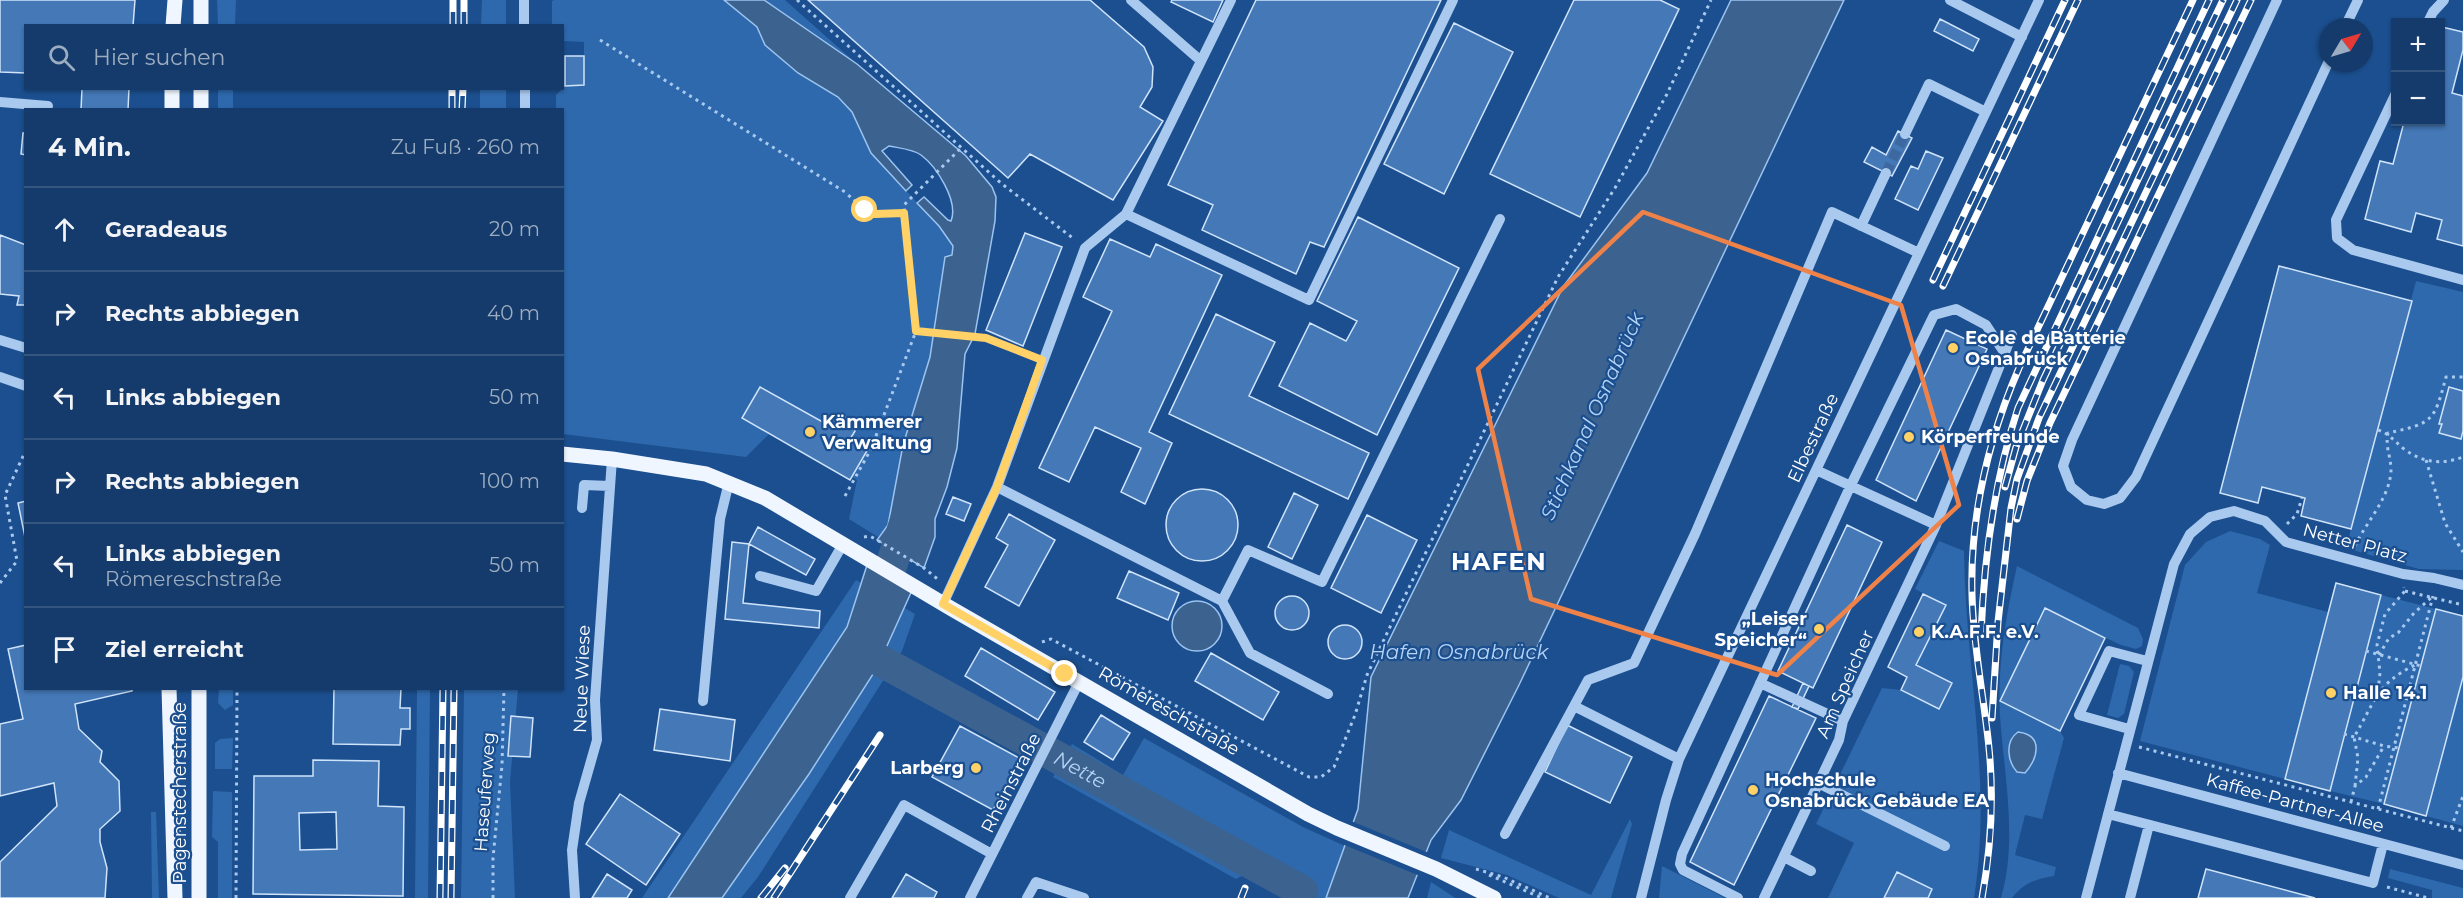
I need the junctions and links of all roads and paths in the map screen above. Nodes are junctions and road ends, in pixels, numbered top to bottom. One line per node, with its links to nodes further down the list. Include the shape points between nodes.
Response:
1 (175, 0): 16 (main road)
2 (201, 0): 17 (main road)
3 (524, 0): 18 (street)
4 (796, 0): 34 (path)
5 (1131, 0): 21 (street)
6 (1231, 0): 21 (street)
7 (1453, 0): 37 (street, via 1309,300)
8 (1712, 0): 99 (path, via 1616,188 1558,277 1367,675 1334,767 1321,777 1309,777)
9 (1950, 0): 19 (street)
10 (2040, 0): 19 (street, Elbestraße)
11 (2277, 0): 22 (street, via 2072,440 2063,466 2071,487 2087,500 2104,504 2120,498 2136,477)
12 (2358, 0): 14 (street)
13 (2444, 0): 15 (street)
14 (2349, 18)
15 (2430, 18)
16 (173, 24)
17 (201, 24)
18 (524, 24)
19 (2022, 37): 32 (street, Elbestraße)
20 (600, 40): 36 (path, via 845,192 865,210 875,214)
21 (1201, 62): 37 (street)
22 (2324, 72)
23 (172, 90): 29 (main road)
24 (201, 90): 30 (main road)
25 (525, 90): 31 (street)
26 (0, 102): 28 (street)
27 (2391, 104): 42 (street, via 2336,220 2337,238 2353,250)
28 (48, 106)
29 (172, 108)
30 (201, 108)
31 (525, 108)
32 (1986, 112): 33 (street, via 1929,84); 41 (street, Elbestraße)
33 (1905, 134)
34 (961, 148): 36 (path, via 904,206); 40 (path)
35 (1886, 173): 39 (street)
36 (904, 213): 43 (path)
37 (1126, 214): 40 (street)
38 (1500, 219): 80 (street, via 1322,582 1248,550)
39 (1861, 226): 41 (street); 98 (street, via 1832,212 1695,534 1634,663 1588,680)
40 (1085, 248): 48 (street)
41 (1919, 253): 59 (street, Elbestraße)
42 (2463, 280)
43 (918, 331): 48 (path, via 986,338); 64 (path, via 871,449)
44 (2012, 335): 47 (street, Am Speicher)
45 (0, 340): 46 (street)
46 (24, 347)
47 (2004, 352): 63 (street, via 1986,326 1956,309 1934,315); 67 (street, Am Speicher)
48 (1042, 360): 62 (street)
49 (0, 377): 51 (street)
50 (2463, 377): 53 (path, via 2446,377 2438,409 2422,426)
51 (24, 385)
52 (2378, 430): 53 (path)
53 (2388, 433): 58 (path, via 2405,450); 72 (path, via 2386,446 2391,470 2384,494)
54 (24, 454): 76 (path, via 5,495 17,561)
55 (564, 454): 57 (main road, Römereschstraße)
56 (2463, 457): 58 (path, via 2446,464)
57 (612, 459): 60 (main road, Römereschstraße, via 706,474); 61 (street, Neue Wiese)
58 (2426, 460): 71 (path, via 2445,523)
59 (1816, 470): 63 (street); 109 (street, Elbestraße)
60 (729, 482): 70 (main road, Römereschstraße, via 765,498); 97 (street, via 720,519)
61 (610, 486): 66 (street, via 584,484); 133 (street, Neue Wiese, via 595,700 597,740 579,802 572,849)
62 (997, 487): 80 (street); 81 (street)
63 (1850, 487): 67 (street); 90 (street)
64 (845, 496)
65 (2302, 498): 68 (path, via 2297,514)
66 (582, 508)
67 (1936, 525): 100 (street, Am Speicher)
68 (2277, 533): 72 (street, Netter Platz, via 2286,542); 86 (street, Netter Platz, via 2265,521 2234,511 2210,517 2190,534 2174,564)
69 (877, 540): 73 (path)
70 (843, 544): 75 (street, via 816,591); 81 (main road, Römereschstraße)
71 (2463, 552)
72 (2350, 560): 74 (street, Netter Platz)
73 (924, 568)
74 (2403, 574): 77 (street, Netter Platz); 78 (path)
75 (760, 576)
76 (0, 583)
77 (2463, 585)
78 (2405, 591): 79 (path); 85 (path, via 2385,614 2377,645)
79 (2433, 596): 82 (path); 85 (path, via 2389,638); 87 (path)
80 (1222, 601): 96 (street, via 1250,653)
81 (943, 604): 89 (main road, Römereschstraße)
82 (2463, 605)
83 (1040, 643): 99 (path, via 1052,639)
84 (2366, 651): 85 (path)
85 (2379, 655): 87 (path); 95 (path)
86 (2147, 661): 102 (street); 102 (street, via 2109,651 2079,715)
87 (2415, 665): 88 (path); 95 (path, via 2390,680); 107 (path)
88 (2421, 666)
89 (1079, 682): 123 (street, Rheinstraße); 138 (main road, Römereschstraße, via 1308,814 1436,868)
90 (1760, 683): 100 (street); 141 (street, via 1680,864 1683,870)
91 (169, 690): 129 (main road, Pagenstecherstraße)
92 (199, 690): 130 (main road, Pagenstecherstraße)
93 (237, 690): 131 (path)
94 (504, 690): 132 (path, Haseuferweg)
95 (2378, 693): 104 (path)
96 (1328, 694)
97 (703, 701)
98 (1574, 706): 109 (street); 120 (street)
99 (1191, 712): 101 (path)
100 (1843, 721): 111 (street, Am Speicher, via 1839,740)
101 (1183, 727)
102 (2129, 729): 105 (street)
103 (2344, 734): 104 (path)
104 (2354, 737): 106 (path); 112 (path, via 2358,758)
105 (2126, 743): 110 (street); 114 (path)
106 (2384, 746): 107 (path); 112 (path, via 2366,777)
107 (2394, 746): 108 (path); 115 (path)
108 (2399, 748)
109 (1679, 759): 140 (street, Elbestraße)
110 (2118, 773): 116 (street); 121 (street, Kaffee-Partner-Allee)
111 (1818, 783): 122 (street); 124 (street, Am Speicher)
112 (2355, 786): 114 (path)
113 (2463, 796): 118 (path)
114 (2351, 802): 115 (path)
115 (2378, 809): 118 (path)
116 (2108, 814): 117 (street); 143 (street)
117 (2149, 825): 128 (street); 144 (street)
118 (2451, 828): 119 (path)
119 (2463, 831)
120 (1505, 834)
121 (2384, 844): 125 (street, Kaffee-Partner-Allee); 128 (street)
122 (1945, 846)
123 (992, 854): 134 (street, via 904,805); 135 (street, Rheinstraße)
124 (1784, 857): 127 (street); 142 (street, Am Speicher)
125 (2463, 865)
126 (1472, 868): 139 (path)
127 (1811, 871)
128 (2373, 883): 145 (path)
129 (175, 898)
130 (200, 898)
131 (236, 898)
132 (494, 898)
133 (574, 898)
134 (850, 898)
135 (970, 898)
136 (1027, 898): 137 (street, via 1036,882)
137 (1084, 898)
138 (1494, 898)
139 (1550, 898)
140 (1641, 898)
141 (1738, 898)
142 (1764, 898)
143 (2086, 898)
144 (2130, 898)
145 (2428, 898)

